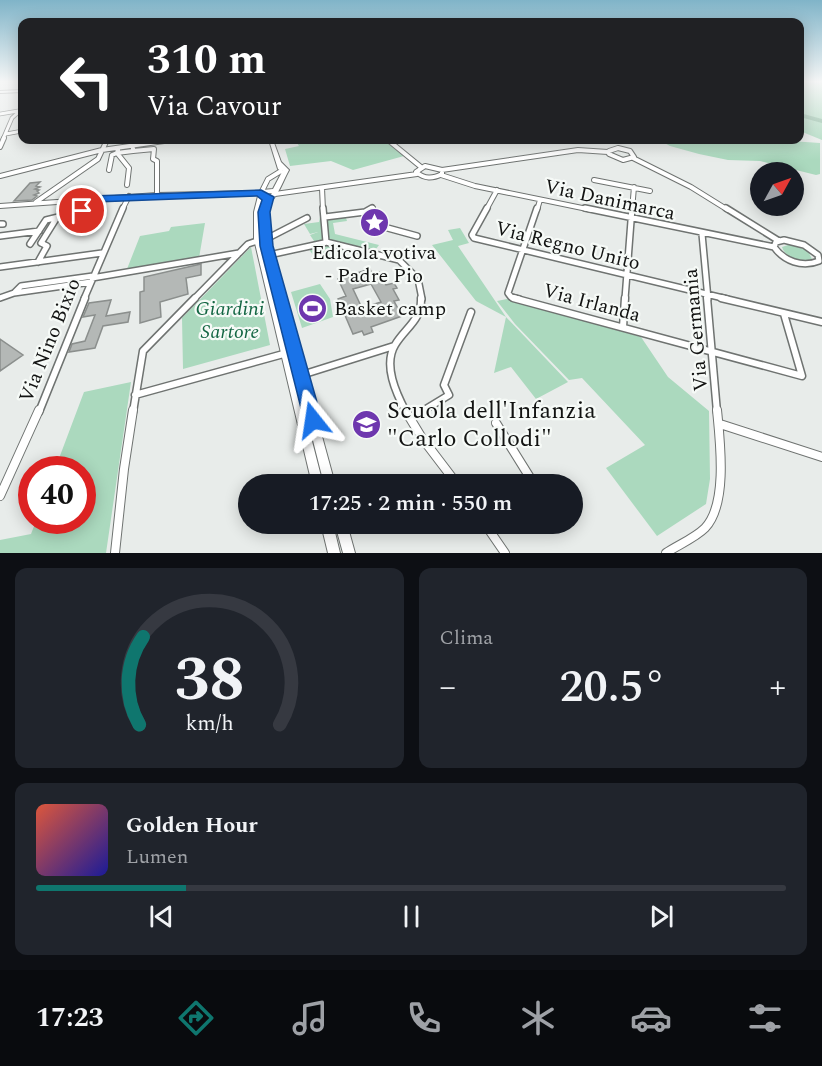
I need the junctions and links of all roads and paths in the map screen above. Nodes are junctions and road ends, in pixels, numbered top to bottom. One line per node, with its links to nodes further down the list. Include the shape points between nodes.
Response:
1 (18, 111): 2 (street); 4 (street)
2 (0, 114)
3 (18, 132): 4 (street)
4 (6, 134): 9 (street)
5 (104, 144): 11 (street)
6 (145, 144): 10 (street)
7 (272, 144): 15 (street)
8 (393, 144): 16 (street)
9 (0, 147)
10 (133, 148): 12 (street); 28 (street, via 153,148)
11 (102, 150): 12 (street); 20 (street); 33 (street, via 98,159)
12 (118, 150): 17 (street, via 111,156); 22 (street, via 129,168)
13 (609, 152): 14 (street, via 619,159); 14 (street, via 614,148 626,150); 18 (street, via 578,150)
14 (633, 158): 46 (street, via 691,187)
15 (281, 167): 26 (street); 29 (street, via 263,186)
16 (421, 167): 18 (street, via 433,166); 19 (street)
17 (109, 170)
18 (441, 173): 19 (street, via 426,178); 25 (street, Via Danimarca)
19 (417, 174): 23 (street)
20 (0, 176)
21 (594, 180): 24 (street)
22 (128, 185)
23 (322, 188): 26 (street); 37 (street)
24 (634, 188): 27 (street); 40 (street)
25 (497, 190): 32 (street, Via Danimarca); 50 (street, Via Regno Unito, via 472,235)
26 (273, 191): 29 (street)
27 (650, 191)
28 (157, 195): 29 (street); 30 (street)
29 (264, 195): 45 (street, via 257,212)
30 (129, 196): 31 (street); 51 (street, Via Nino Bixio)
31 (92, 199): 33 (street); 39 (street, via 82,211)
32 (540, 200): 40 (street, Via Danimarca); 50 (street)
33 (34, 202): 34 (street)
34 (0, 206)
35 (373, 208): 36 (street)
36 (365, 212): 37 (street); 44 (street, via 373,224)
37 (325, 217): 57 (street, via 326,242 399,260)
38 (307, 218): 45 (street)
39 (56, 219): 41 (street, via 46,220); 47 (street)
40 (631, 219): 42 (street, Via Danimarca); 56 (street)
41 (39, 231): 43 (street); 47 (street, via 30,244)
42 (702, 234): 49 (street, Via Danimarca); 60 (street, Via Germania)
43 (0, 236)
44 (417, 236)
45 (261, 239): 52 (street); 53 (street); 67 (street)
46 (779, 241): 49 (street); 49 (street, via 804,245 815,252 819,261 794,262)
47 (41, 243): 54 (street, via 47,246)
48 (324, 243): 53 (street)
49 (774, 247)
50 (522, 249): 56 (street, Via Regno Unito); 65 (street, Via Irlanda, via 508,293 511,297)
51 (103, 253): 54 (street); 58 (street, Via Nino Bixio)
52 (239, 253): 58 (street); 70 (street, via 143,351)
53 (269, 255): 67 (street)
54 (38, 262): 55 (street)
55 (0, 267)
56 (627, 275): 60 (street, Via Regno Unito); 65 (street)
57 (415, 276)
58 (92, 278): 61 (street, via 21,286); 79 (street, Via Nino Bixio, via 49,389)
59 (419, 284): 66 (street, via 424,301 419,317)
60 (708, 295): 63 (street); 68 (street, Via Germania)
61 (0, 298)
62 (471, 312): 71 (street, via 444,385 449,395)
63 (784, 314): 64 (street); 68 (street, Via Irlanda, via 802,376)
64 (822, 322)
65 (623, 327): 68 (street, Via Irlanda)
66 (394, 346): 69 (street); 71 (street, via 392,376)
67 (289, 352): 69 (street); 70 (street)
68 (713, 352): 73 (street, Via Germania)
69 (296, 376): 75 (street); 76 (street)
70 (135, 394): 83 (street)
71 (411, 418): 77 (street)
72 (496, 423): 78 (street)
73 (720, 424): 74 (street); 87 (street, Via Germania, via 722,466 716,512 705,528)
74 (822, 457)
75 (316, 474)
76 (327, 474)
77 (450, 474)
78 (528, 474)
79 (0, 496)
80 (329, 534): 84 (street)
81 (344, 534): 85 (street)
82 (492, 534): 86 (street)
83 (115, 553)
84 (334, 553)
85 (349, 553)
86 (506, 553)
87 (666, 553)

